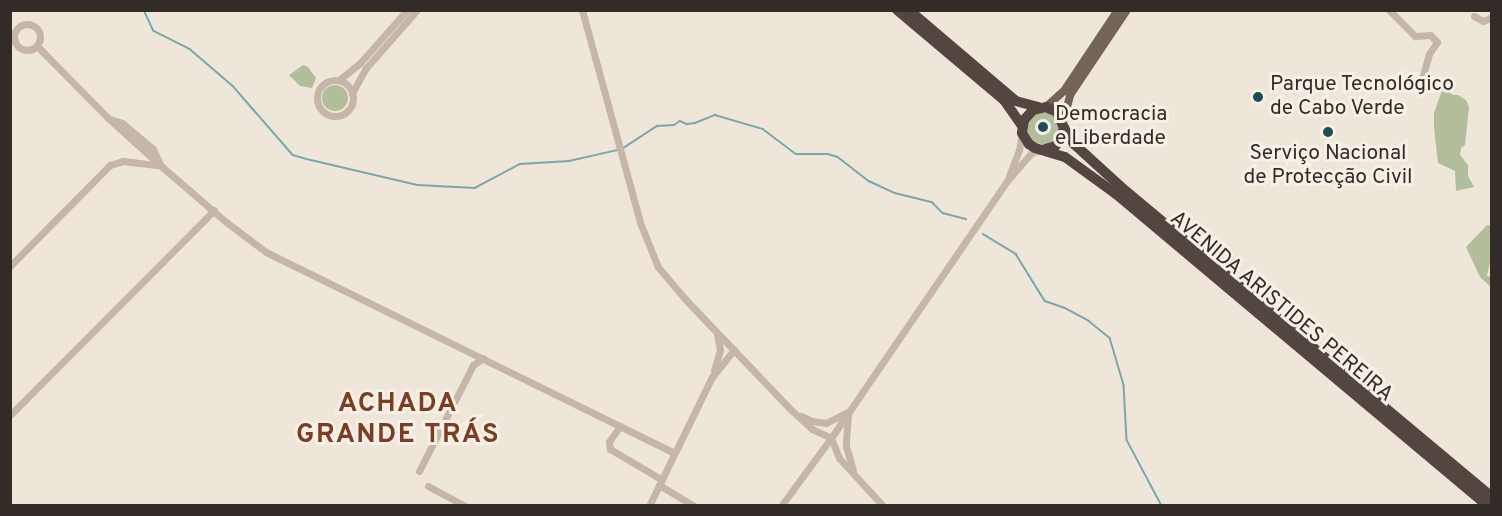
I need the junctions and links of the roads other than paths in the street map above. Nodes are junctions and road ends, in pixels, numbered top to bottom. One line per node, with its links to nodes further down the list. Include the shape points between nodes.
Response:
1 (406, 10): 13 (street, via 360,63)
2 (417, 10): 14 (street, via 366,68)
3 (582, 10): 23 (street, via 646,239 658,267)
4 (897, 10): 17 (highway, via 1004,100)
5 (909, 10): 15 (highway, via 1016,101)
6 (1118, 10): 15 (main road, via 1064,91)
7 (1127, 10): 16 (main road, via 1070,95)
8 (1389, 10): 12 (street, via 1415,36 1430,35 1437,42)
9 (1474, 16): 10 (street, via 1483,21)
10 (1491, 17)
11 (37, 46): 11 (street, via 38,29 30,24 17,27 13,35 18,47 30,50); 19 (street)
12 (1422, 79)
13 (339, 80): 14 (street); 14 (street, via 325,82 318,91 317,102 323,112 333,116 344,113 351,104)
14 (352, 93)
15 (1042, 107): 16 (highway, via 1057,112); 17 (highway, via 1027,114)
16 (1064, 125): 18 (highway, via 1063,135 1055,146); 37 (highway, AVENIDA ARISTIDES PEREIRA, via 1074,144 1120,186)
17 (1022, 130): 18 (highway, via 1029,144); 20 (street)
18 (1042, 150): 20 (street, via 1031,153); 43 (highway, AVENIDA ARISTIDES PEREIRA, via 1065,157 1116,194)
19 (161, 166): 21 (street); 22 (street, via 123,161 110,165)
20 (1007, 181): 28 (street)
21 (214, 210): 25 (street, via 266,252); 29 (street)
22 (10, 266)
23 (714, 329): 24 (street); 26 (street, via 720,350)
24 (734, 350): 26 (street); 27 (street)
25 (483, 358): 30 (street); 33 (street, via 472,365)
26 (712, 377): 32 (street)
27 (790, 409): 28 (street, via 812,421 826,423); 31 (street, via 812,429)
28 (848, 411): 31 (street); 34 (street, via 846,446)
29 (10, 416)
30 (620, 426): 32 (street); 35 (street, via 608,445 610,449)
31 (831, 438): 34 (street, via 839,458); 41 (street)
32 (673, 452): 35 (street)
33 (419, 471)
34 (858, 479): 42 (street)
35 (660, 482): 39 (street); 40 (street)
36 (429, 486): 38 (street)
37 (1491, 497)
38 (465, 506)
39 (649, 506)
40 (694, 506)
41 (782, 506)
42 (883, 506)
43 (1488, 506)

